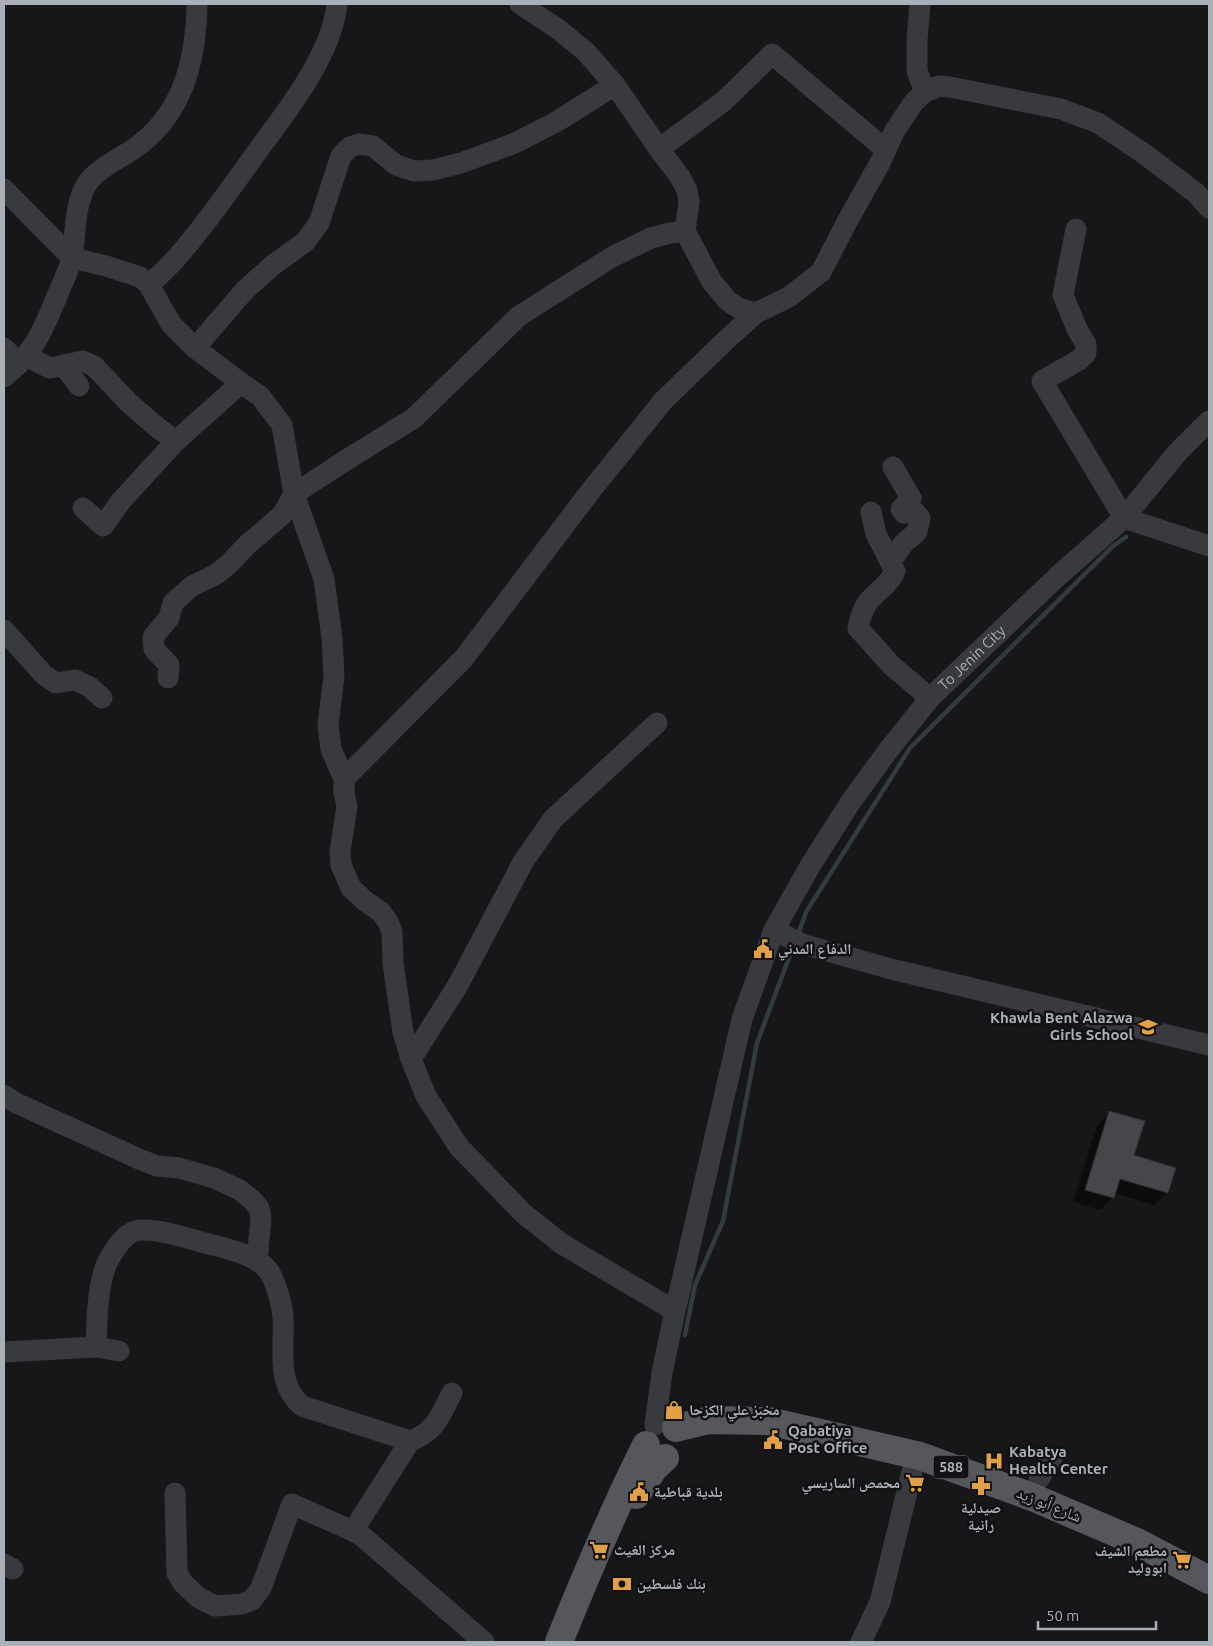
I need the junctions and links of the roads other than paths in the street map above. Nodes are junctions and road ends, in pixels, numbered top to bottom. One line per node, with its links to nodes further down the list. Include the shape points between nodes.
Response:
1 (198, 4): 13 (street, via 194,50 178,99 154,132 96,173 86,185 79,200)
2 (337, 4): 14 (street, via 326,42 294,101 213,214 178,257)
3 (520, 4): 5 (street, via 579,46)
4 (920, 4): 6 (street, via 917,70)
5 (615, 85): 7 (street); 17 (street, via 556,122 515,143 461,164 414,171 396,165 373,146 359,144 350,147 341,156 319,223 305,242 245,290)
6 (925, 92): 8 (street, via 909,109); 10 (street, via 939,86 950,87 1061,109 1098,123 1166,170 1196,193)
7 (659, 149): 8 (street, via 724,100 772,54); 12 (street, via 688,190)
8 (886, 150): 15 (street, via 820,272 789,297)
9 (4, 190): 13 (street)
10 (1209, 208)
11 (1076, 229): 28 (street, via 1063,295 1086,344 1086,353 1042,381)
12 (685, 231): 15 (street, via 712,282 728,301); 25 (street, via 651,238 612,257 519,316 414,418)
13 (72, 258): 14 (street, via 140,277); 18 (street, via 31,351)
14 (149, 285): 17 (street, via 171,324)
15 (756, 314): 36 (street, via 663,401 464,658)
16 (4, 348): 18 (street)
17 (196, 348): 20 (street)
18 (16, 365): 19 (street, via 50,368)
19 (63, 365): 21 (street); 23 (street, via 83,361 94,366 129,403)
20 (241, 384): 23 (street); 25 (street, via 260,396 282,425)
21 (78, 386)
22 (1209, 421): 28 (street, To Jenin City, via 1177,453)
23 (176, 440): 26 (street, via 103,526)
24 (893, 467): 30 (street, via 911,498 901,509 904,513 915,512 920,518 917,532)
25 (294, 494): 32 (street, via 282,515 228,565 192,586 173,603 169,618 153,637 154,649 169,665); 36 (street, via 324,579 334,676 328,725 330,749)
26 (83, 508)
27 (871, 512): 30 (street, via 876,534)
28 (1124, 518): 29 (street); 34 (street, To Jenin City)
29 (1209, 546)
30 (891, 561): 34 (street, via 895,571 892,579 867,603 858,628 892,665)
31 (4, 630): 33 (street, via 44,675 56,683 76,680)
32 (168, 678)
33 (102, 698)
34 (930, 698): 37 (street, To Jenin City, via 850,803)
35 (657, 723): 39 (street, via 553,819 523,862 458,985)
36 (344, 779): 39 (street, via 347,806 341,865 352,888 381,912 392,932 403,1032)
37 (774, 930): 38 (street, via 802,944 890,968); 42 (street, To Jenin City, via 742,1019)
38 (1209, 1045)
39 (411, 1059): 42 (street, via 426,1096 459,1147 524,1214 562,1244)
40 (4, 1094): 41 (street, via 14,1102 139,1159 214,1178 240,1190 258,1208 261,1219)
41 (257, 1261): 43 (street, via 156,1231 131,1233 122,1239 105,1266 99,1292); 48 (street, via 270,1273 277,1292 283,1315 283,1368 287,1388 294,1399 302,1406)
42 (675, 1311): 47 (street, To Jenin City, via 662,1373)
43 (96, 1347): 44 (street); 45 (street)
44 (119, 1351)
45 (4, 1352)
46 (452, 1393): 48 (street, via 433,1427)
47 (660, 1439): 49 (main road, شارع أبو زيد / 588, via 709,1420 768,1421); 56 (main road, via 615,1508); 57 (main road, via 654,1468 635,1496)
48 (410, 1441): 53 (street)
49 (916, 1455): 54 (main road, شارع أبو زيد / 588, via 1032,1497 1137,1542); 58 (street, via 880,1602)
50 (1052, 1458): 51 (street)
51 (1039, 1479)
52 (175, 1493): 53 (street, via 177,1573 199,1598 215,1606 252,1600 261,1588 292,1504)
53 (353, 1531): 55 (street)
54 (1209, 1580)
55 (484, 1642)
56 (559, 1642)
57 (571, 1642)
58 (861, 1642)

